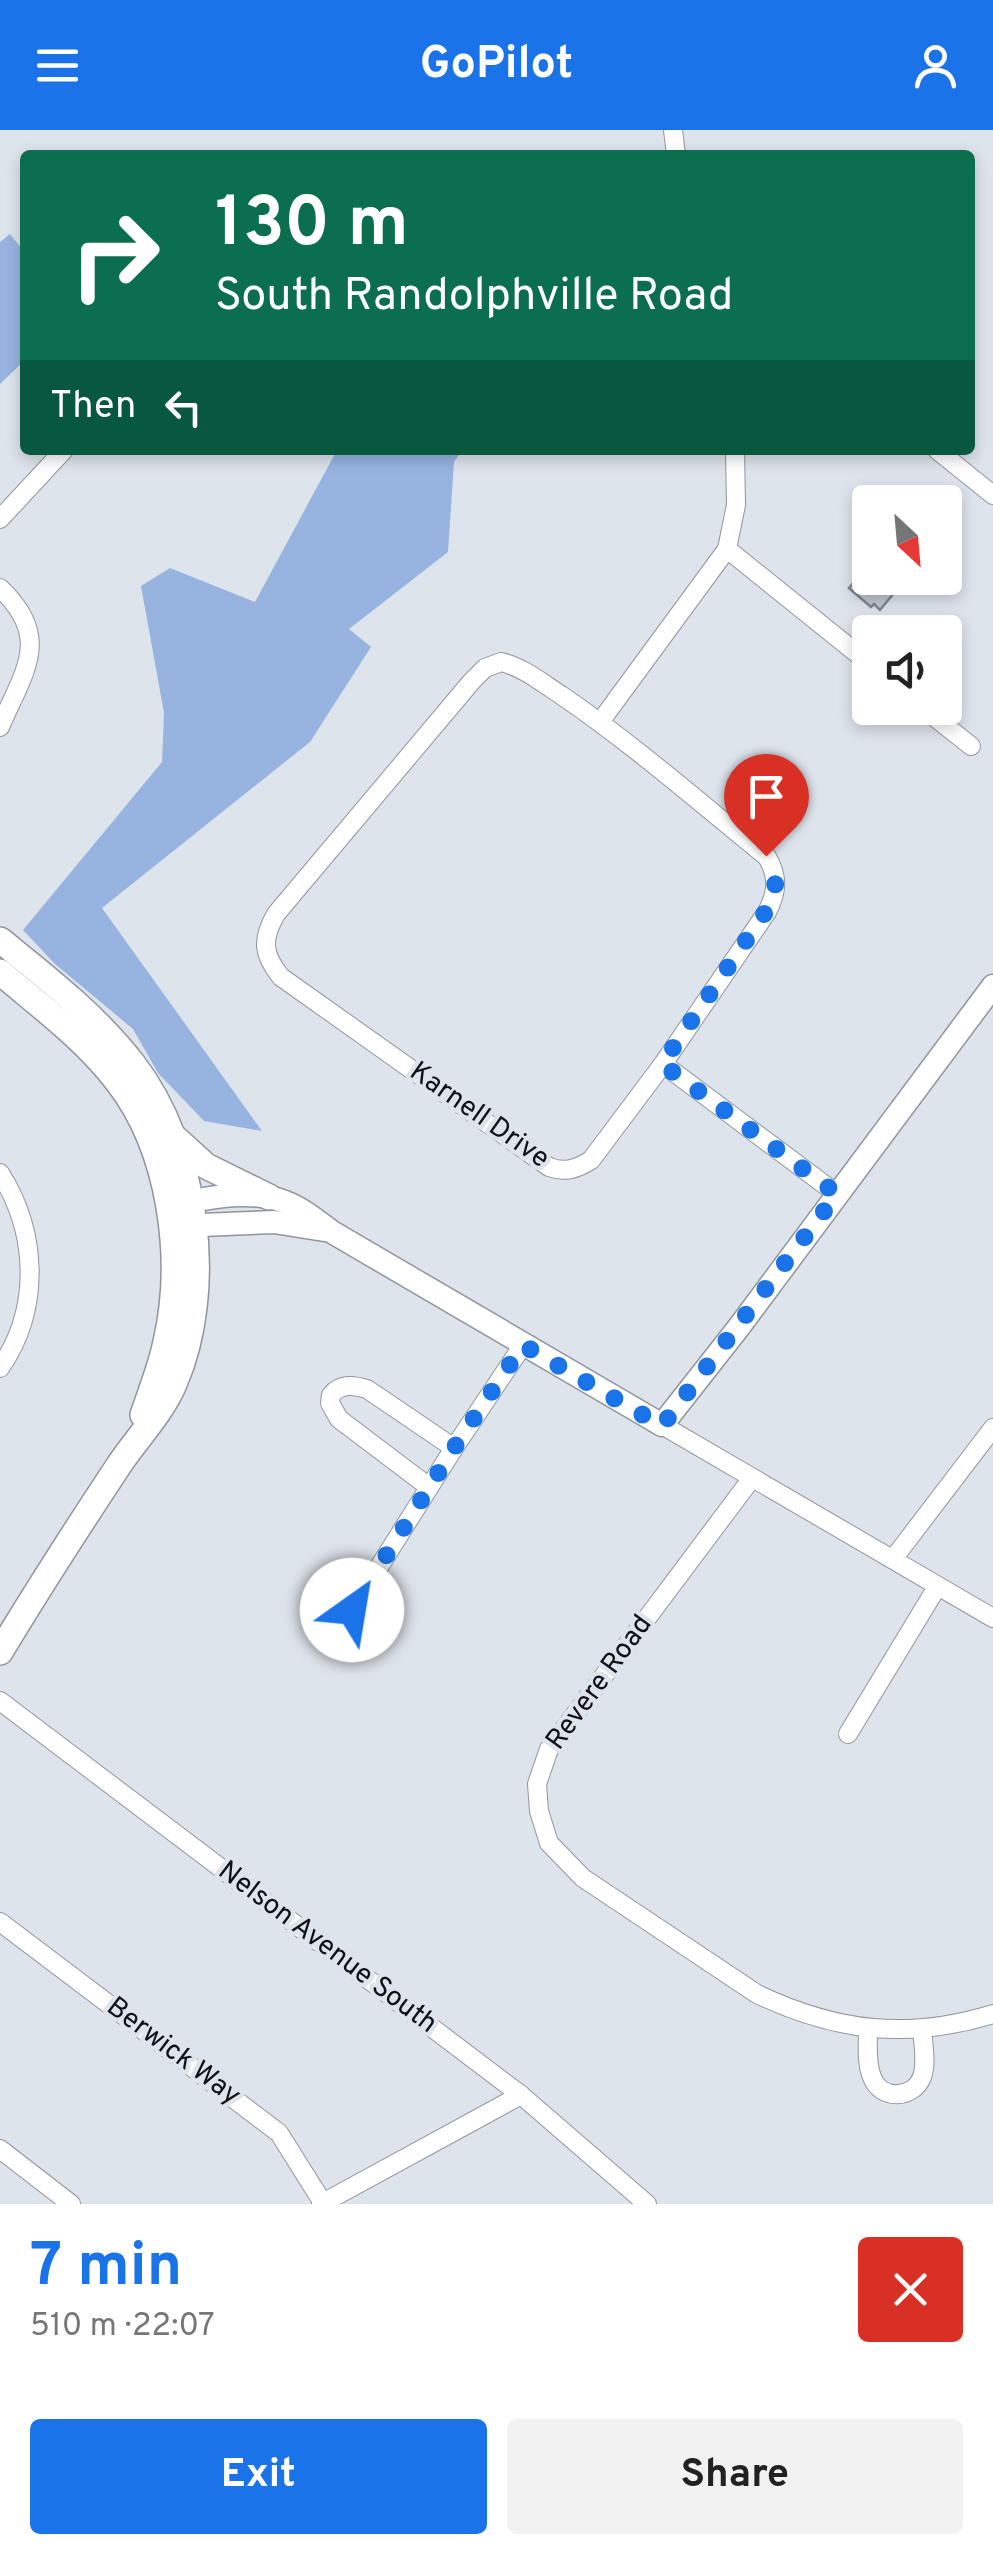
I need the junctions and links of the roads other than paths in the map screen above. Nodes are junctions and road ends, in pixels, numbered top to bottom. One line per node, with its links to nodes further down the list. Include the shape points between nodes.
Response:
1 (59, 455): 5 (street)
2 (735, 455): 6 (street, via 736,505)
3 (943, 455): 4 (street)
4 (993, 495)
5 (0, 518)
6 (727, 549): 8 (street); 9 (street)
7 (0, 588): 11 (street, via 23,618 31,652)
8 (852, 650)
9 (600, 722): 16 (street, Karnell Drive, via 766,856 777,883 767,912); 16 (street, Karnell Drive, via 513,665 485,668 276,914 265,946 282,978 557,1170 590,1160)
10 (944, 725): 12 (street)
11 (0, 726)
12 (971, 746)
13 (0, 940): 17 (main road, via 114,1040)
14 (0, 972): 21 (main road, via 116,1080)
15 (993, 986): 19 (street)
16 (662, 1064): 19 (street)
17 (171, 1135): 20 (main road, via 206,1166); 21 (main road)
18 (0, 1174): 24 (street, via 25,1232 31,1284)
19 (837, 1194): 25 (street)
20 (269, 1197): 21 (street, via 219,1197); 22 (street)
21 (182, 1214): 22 (street); 34 (main road, via 166,1343 133,1443)
22 (332, 1232): 23 (street)
23 (523, 1345): 25 (street); 27 (street)
24 (0, 1368)
25 (662, 1426): 28 (street)
26 (993, 1428): 30 (street)
27 (454, 1448): 29 (street); 29 (street, via 367,1390 344,1386 332,1395 339,1419)
28 (752, 1478): 30 (street); 39 (street, Revere Road, via 549,1749 537,1784 539,1811 549,1843 583,1878 725,1973 783,2006)
29 (429, 1487): 33 (street)
30 (893, 1559): 31 (street)
31 (937, 1587): 32 (street); 36 (street)
32 (993, 1618)
33 (333, 1640)
34 (0, 1652)
35 (0, 1701): 41 (street, Nelson Avenue South)
36 (848, 1734)
37 (0, 1922): 43 (street, Berwick Way, via 279,2133)
38 (993, 2014): 40 (street, Revere Road)
39 (868, 2028): 40 (street, Revere Road); 40 (street, via 870,2075 896,2095 914,2089 924,2074)
40 (922, 2029)
41 (521, 2095): 43 (street); 45 (street, Nelson Avenue South)
42 (0, 2148): 44 (street)
43 (322, 2203)
44 (71, 2204)
45 (647, 2204)

